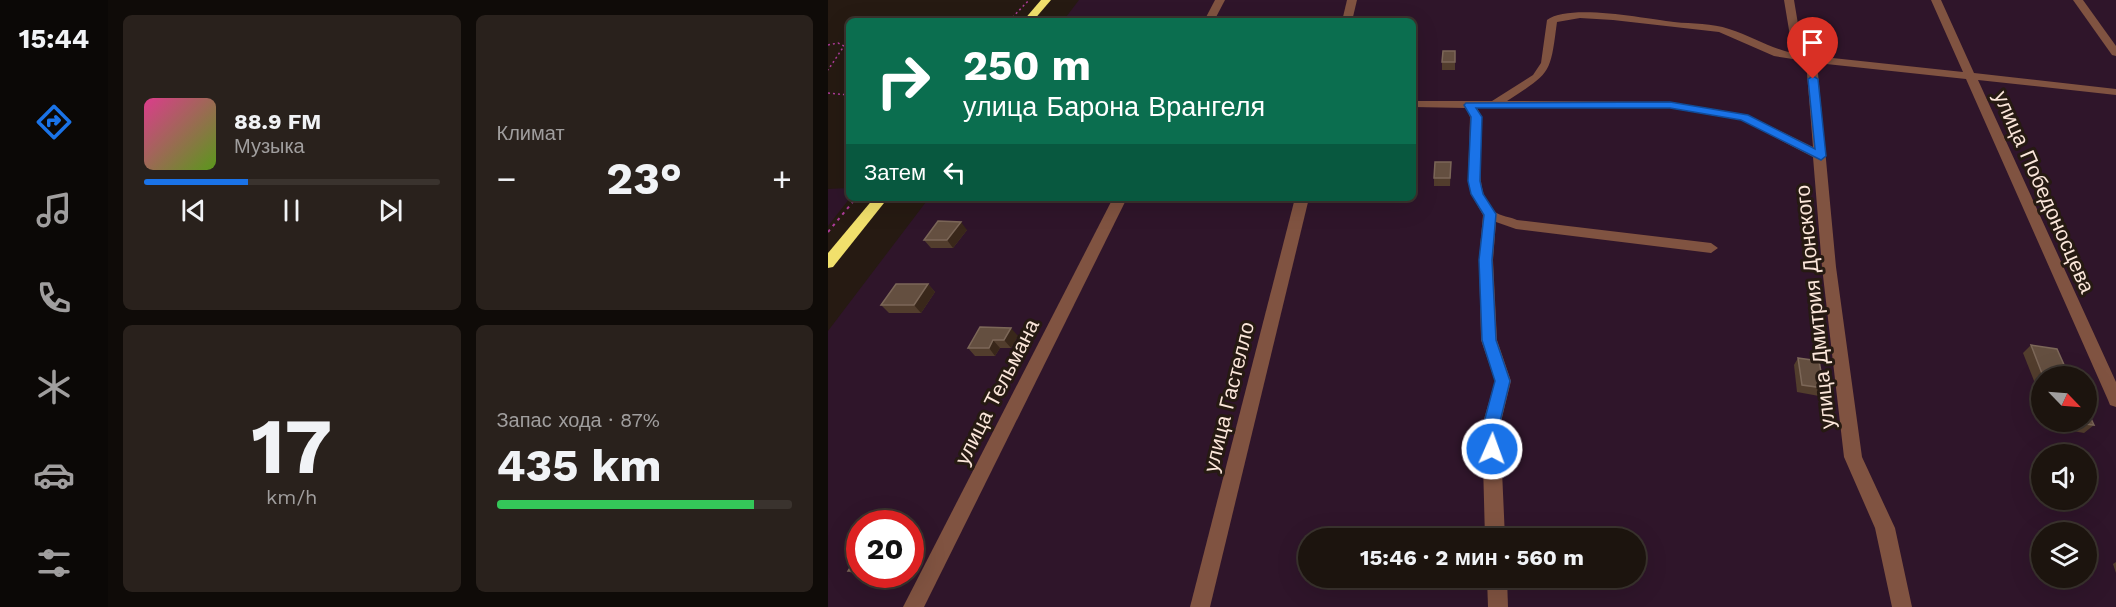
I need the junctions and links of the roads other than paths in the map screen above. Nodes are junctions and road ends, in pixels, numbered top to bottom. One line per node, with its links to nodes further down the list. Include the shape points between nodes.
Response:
1 (1046, 0): 7 (main road)
2 (1220, 0): 8 (street)
3 (1352, 0): 9 (street)
4 (1789, 0): 11 (street, улица Дмитрия Донского, via 1795,36)
5 (1936, 0): 12 (street, улица Победоносцева)
6 (2078, 0): 10 (street)
7 (1031, 18)
8 (1211, 18)
9 (1348, 18)
10 (2116, 53)
11 (1811, 59): 12 (street); 17 (street, via 1768,51 1725,30 1626,17 1560,18 1550,25 1546,63 1537,77); 18 (street, улица Дмитрия Донского)
12 (1970, 76): 13 (street); 25 (street, улица Победоносцева)
13 (2116, 92)
14 (1416, 97): 16 (street)
15 (1416, 104): 16 (street)
16 (1470, 105): 17 (street); 22 (street, via 1476,117 1474,181)
17 (1493, 105): 18 (street, via 1670,105 1744,117)
18 (1821, 156): 31 (street, улица Дмитрия Донского, via 1829,267 1853,457 1885,528)
19 (879, 201): 24 (main road)
20 (1118, 201): 28 (street, улица Тельмана)
21 (1301, 201): 29 (street, улица Гастелло)
22 (1490, 214): 23 (street, via 1516,224); 26 (street, via 1486,260 1489,340 1503,381 1491,426)
23 (1711, 248)
24 (828, 262)
25 (2116, 400)
26 (1495, 528)
27 (1497, 588): 30 (street)
28 (913, 607)
29 (1200, 607)
30 (1498, 607)
31 (1902, 607)

